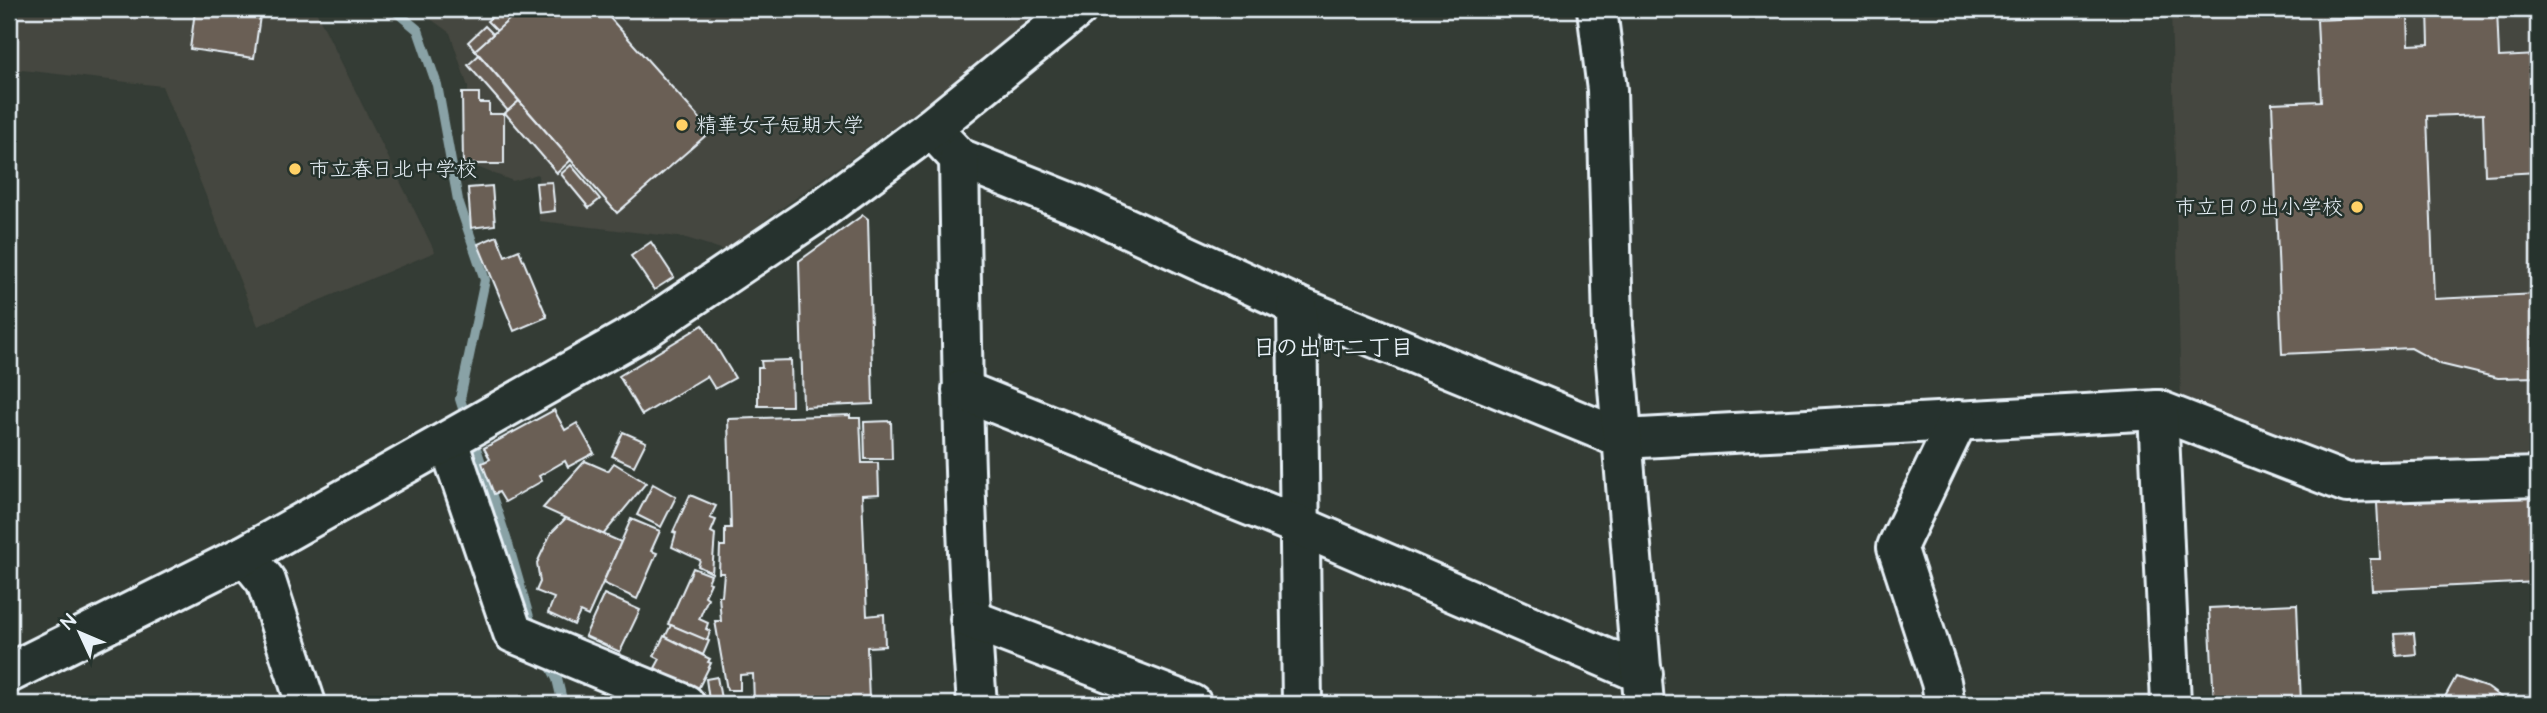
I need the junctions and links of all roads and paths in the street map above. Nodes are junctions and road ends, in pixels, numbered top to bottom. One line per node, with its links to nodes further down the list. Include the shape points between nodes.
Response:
1 (1077, 9): 3 (street)
2 (1597, 9): 9 (street, via 1607,90 1614,327)
3 (931, 128): 4 (street); 10 (street, via 814,215 645,329)
4 (959, 158): 5 (street, via 1082,207); 6 (street)
5 (1297, 306): 9 (street); 12 (street)
6 (962, 390): 12 (street); 14 (street)
7 (2158, 410): 8 (street); 11 (street, via 2347,483); 23 (street)
8 (1958, 420): 9 (street); 22 (street, via 1897,547)
9 (1623, 439): 16 (street)
10 (448, 442): 13 (street); 18 (street, via 513,633)
11 (2538, 477)
12 (1300, 526): 16 (street); 21 (street)
13 (245, 555): 15 (street); 17 (street, via 266,582)
14 (971, 619): 19 (street); 20 (street)
15 (9, 673)
16 (1643, 689)
17 (306, 704)
18 (685, 704)
19 (977, 704)
20 (1192, 704)
21 (1302, 704)
22 (1945, 704)
23 (2171, 704)

